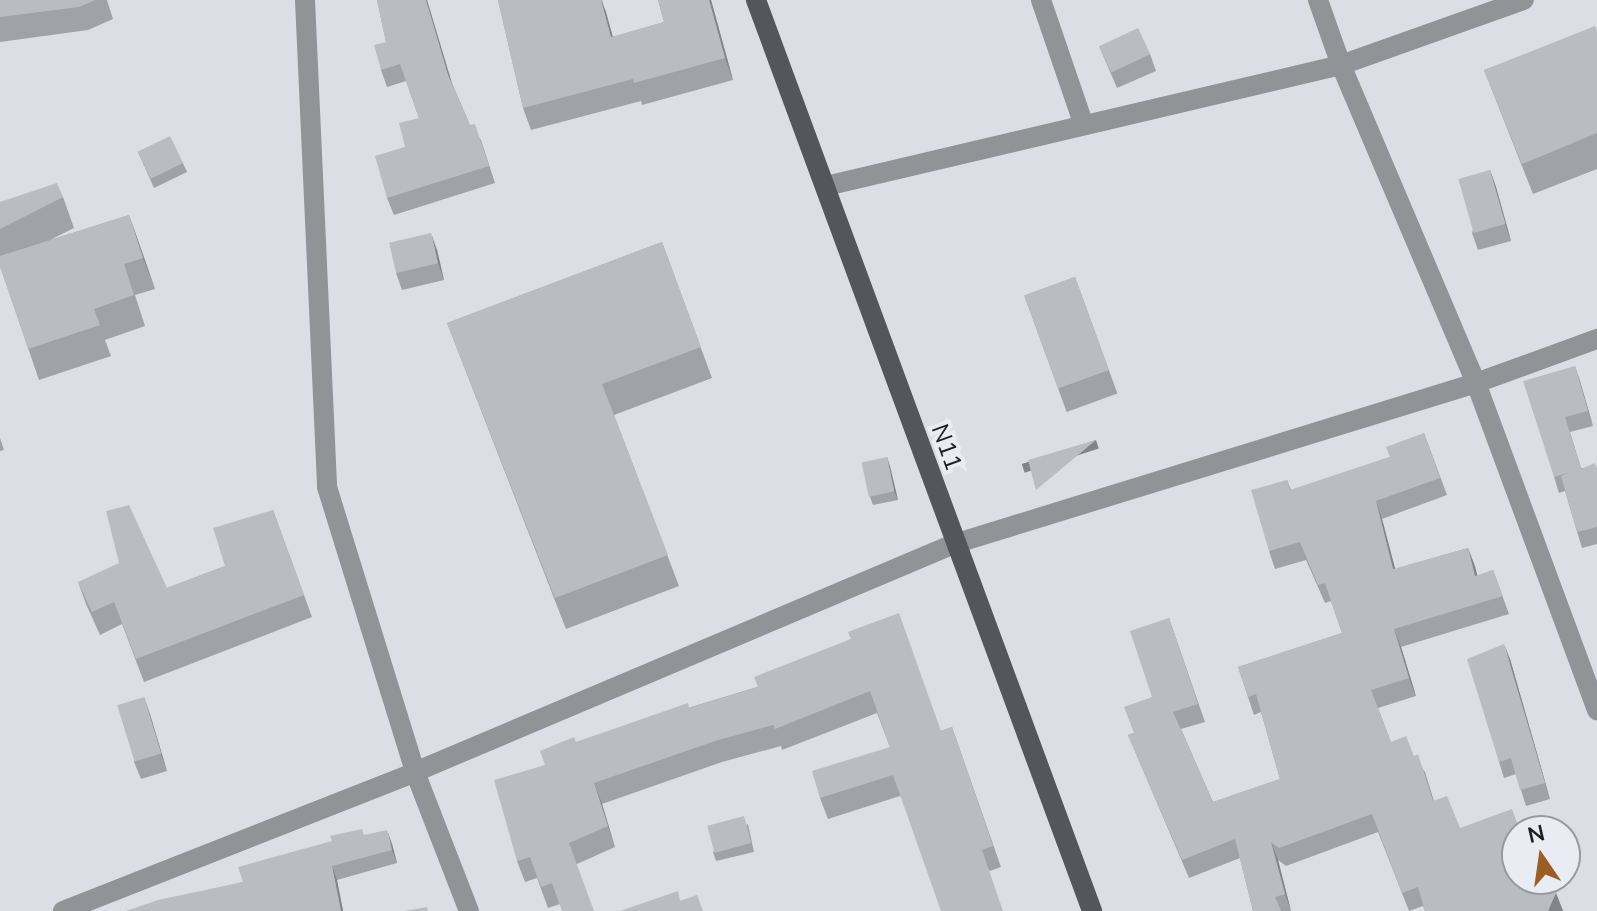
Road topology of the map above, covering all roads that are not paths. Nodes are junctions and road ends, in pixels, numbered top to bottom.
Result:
1 (305, 0) edge
2 (756, 0) edge
3 (1041, 0) edge
4 (1318, 0) edge
5 (1524, 0) edge
6 (1341, 65) junction
7 (1083, 123) junction
8 (826, 186) junction
9 (1597, 339) edge
10 (1476, 383) junction
11 (954, 544) junction
12 (1597, 710) edge
13 (415, 772) junction
14 (63, 911) edge
15 (469, 911) edge
16 (1092, 911) edge

1 - 13 street
2 - 8 main road, N11
3 - 7 street
4 - 6 street
5 - 6 street
6 - 7 street
6 - 10 street
7 - 8 street
8 - 11 main road, N11
9 - 10 street
10 - 11 street
10 - 12 street
11 - 13 street
11 - 16 main road, N11
13 - 14 street
13 - 15 street

